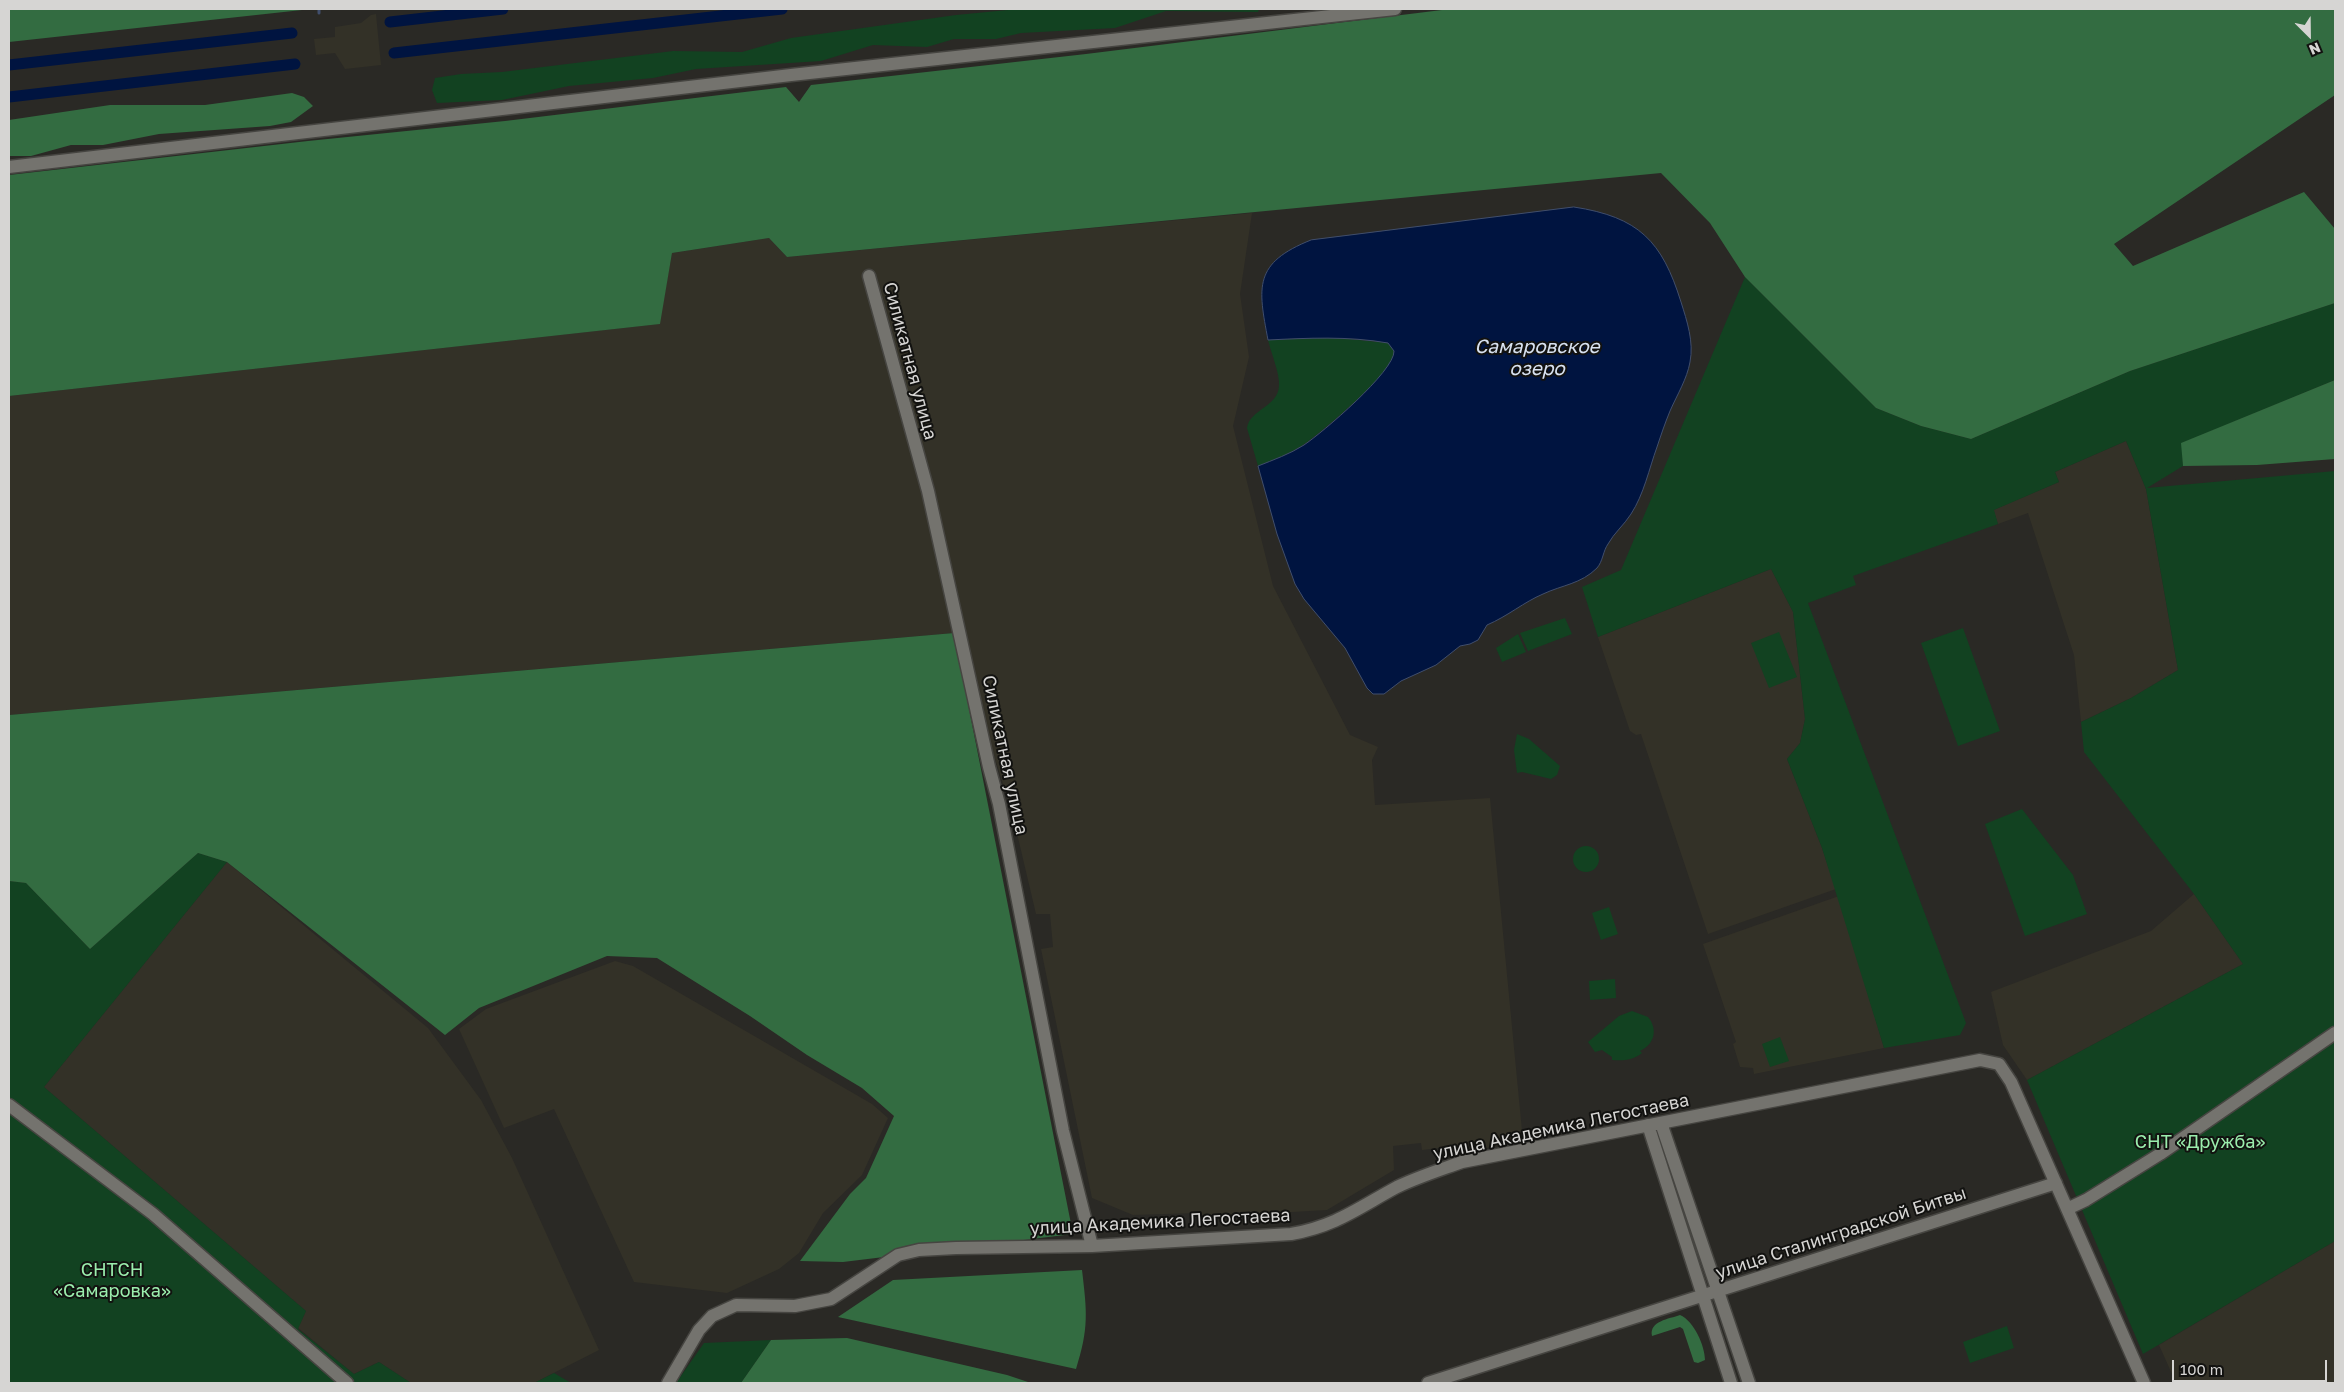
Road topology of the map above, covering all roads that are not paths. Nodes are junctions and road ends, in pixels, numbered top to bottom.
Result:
1 (1395, 9) edge
2 (9, 167) edge
3 (869, 276) dead end
4 (2335, 1033) edge
5 (9, 1105) edge
6 (1662, 1122) junction
7 (1648, 1125) junction
8 (2056, 1183) junction
9 (2067, 1209) junction
10 (1092, 1246) junction
11 (1719, 1290) junction
12 (1702, 1295) junction
13 (348, 1383) edge
14 (668, 1383) edge
15 (1428, 1383) edge
16 (1731, 1383) edge
17 (1749, 1383) edge
18 (2144, 1383) edge

1 - 2 street
3 - 10 street, Силикатная улица
4 - 9 street
5 - 13 street
6 - 7 street, улица Академика Легостаева
6 - 8 street, улица Академика Легостаева
6 - 11 street
7 - 10 street, улица Академика Легостаева
7 - 12 street
8 - 9 street
8 - 11 street, улица Сталинградской Битвы
9 - 18 street
10 - 14 street, улица Академика Легостаева
11 - 12 street, улица Сталинградской Битвы
11 - 17 street
12 - 15 street, улица Сталинградской Битвы
12 - 16 street

